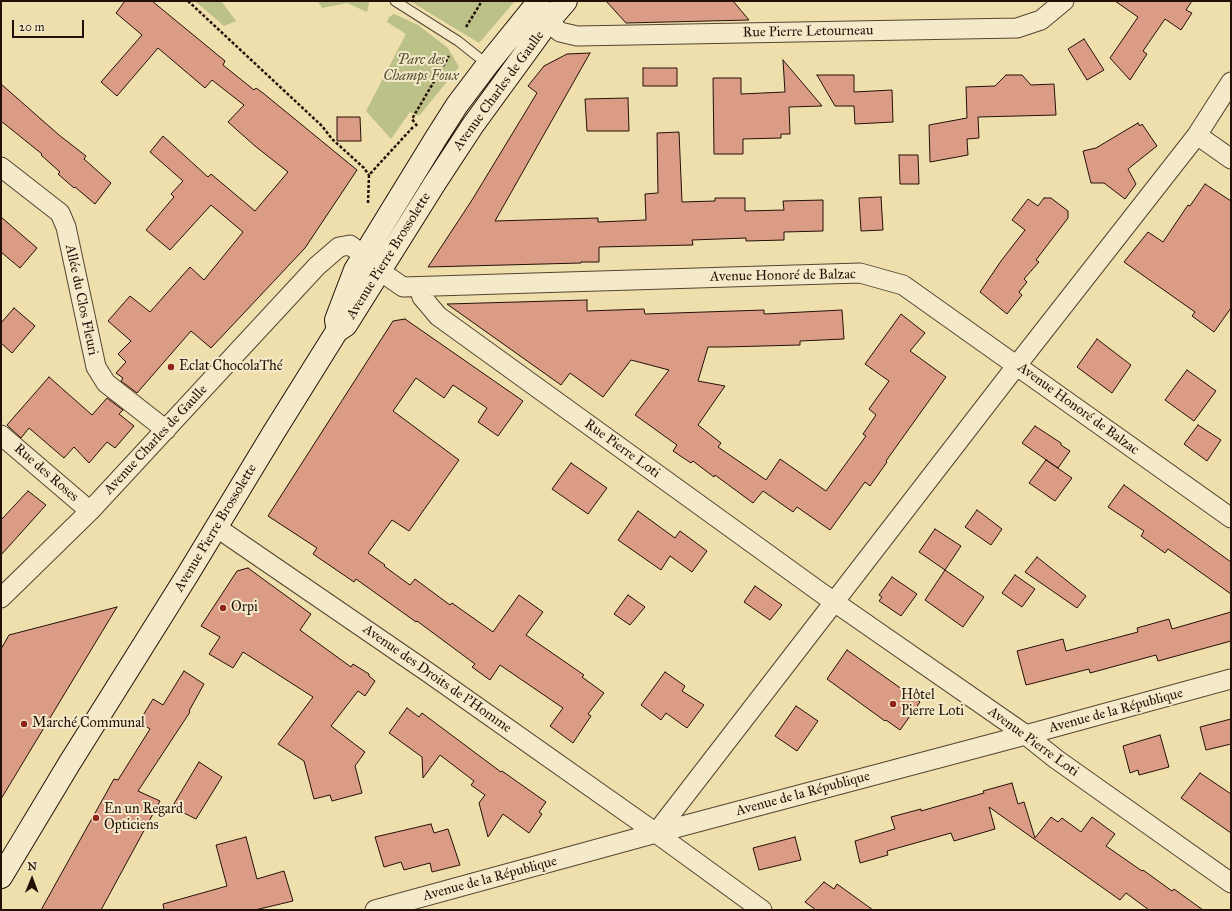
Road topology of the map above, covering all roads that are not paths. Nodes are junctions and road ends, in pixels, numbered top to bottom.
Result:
1 (394, 1) edge
2 (538, 1) edge
3 (554, 1) edge
4 (566, 1) edge
5 (1064, 1) edge
6 (548, 22) junction
7 (488, 64) junction
8 (1231, 82) edge
9 (473, 125) junction
10 (1197, 135) junction
11 (1231, 159) edge
12 (1, 167) edge
13 (435, 183) joint
14 (364, 255) junction
15 (380, 271) junction
16 (411, 287) junction
17 (337, 331) junction
18 (1017, 365) junction
19 (166, 430) junction
20 (1, 434) edge
21 (90, 512) junction
22 (1231, 518) edge
23 (216, 527) junction
24 (1, 598) edge
25 (834, 602) junction
26 (1231, 679) edge
27 (1026, 735) junction
28 (656, 833) junction
29 (1, 877) edge
30 (1231, 883) edge
31 (375, 910) edge
32 (762, 910) edge

1 - 7 lane
2 - 7 main road
3 - 6 main road
4 - 6 main road, Avenue Charles de Gaulle
5 - 6 street, Rue Pierre Letourneau
6 - 9 main road, Avenue Charles de Gaulle
7 - 9 main road
7 - 14 main road
8 - 10 street
9 - 13 main road, Avenue Charles de Gaulle
10 - 11 street
10 - 18 street
12 - 19 street, Allée du Clos Fleuri
13 - 15 main road, Avenue Pierre Brossolette
14 - 15 main road
14 - 17 main road
14 - 19 street, Avenue Charles de Gaulle
15 - 16 street, Rue Pierre Loti
15 - 17 main road, Avenue Pierre Brossolette
16 - 18 street, Avenue Honoré de Balzac
16 - 25 street, Rue Pierre Loti
17 - 23 main road, Avenue Pierre Brossolette
18 - 22 street, Avenue Honoré de Balzac
18 - 25 street
19 - 21 street, Avenue Charles de Gaulle
20 - 21 street, Rue des Roses
21 - 24 street, Avenue Charles de Gaulle
23 - 28 street, Avenue des Droits de l'Homme
23 - 29 main road, Avenue Pierre Brossolette
25 - 27 street, Avenue Pierre Loti
25 - 28 street
26 - 27 street, Avenue de la République
27 - 28 street, Avenue de la République
27 - 30 street, Avenue Pierre Loti
28 - 31 street, Avenue de la République
28 - 32 street, Avenue des Droits de l'Homme

